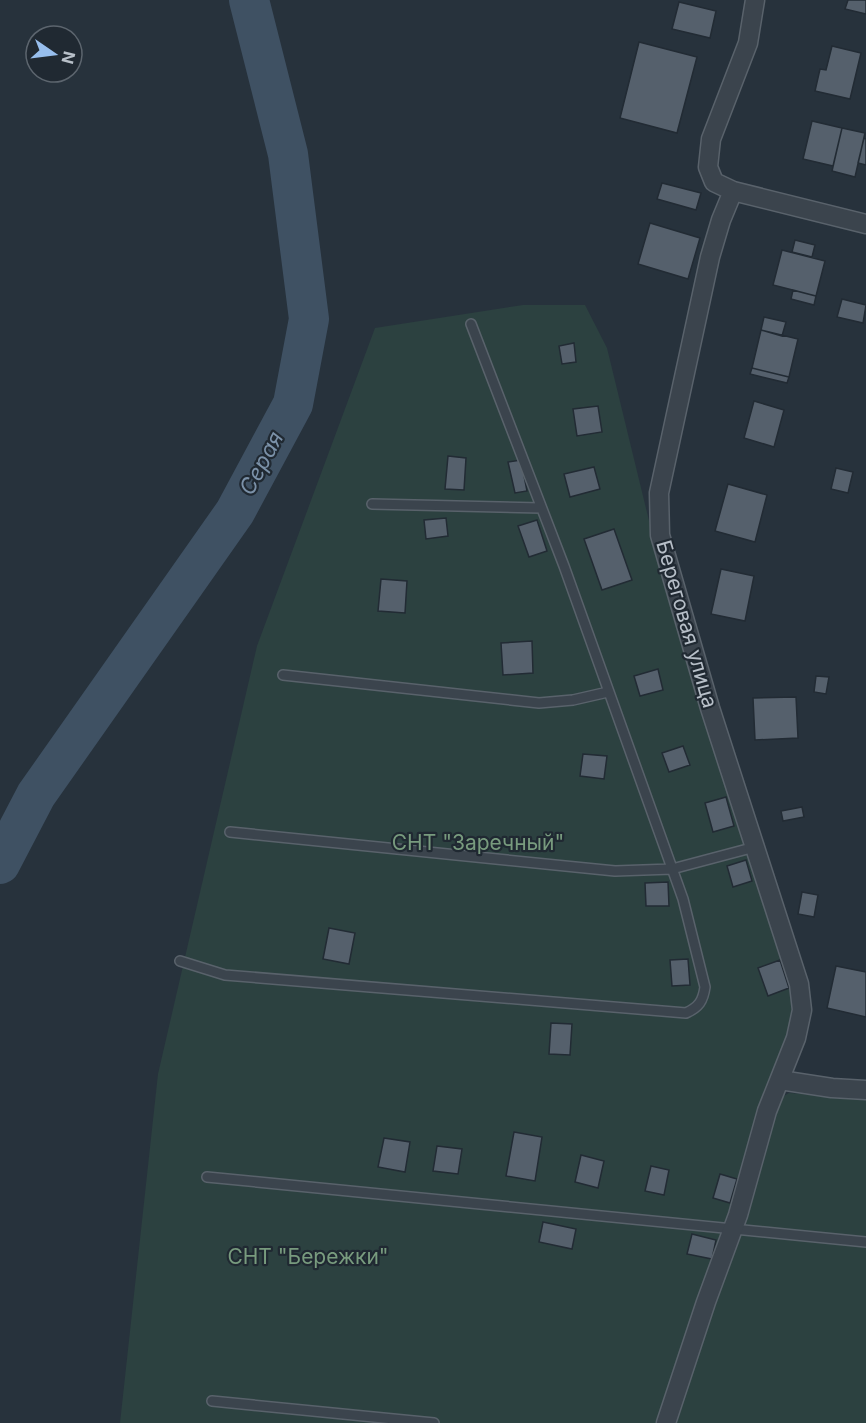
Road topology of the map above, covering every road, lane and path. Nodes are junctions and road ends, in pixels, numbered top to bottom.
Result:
1 (754, 0) edge
2 (733, 191) junction
3 (866, 224) edge
4 (471, 324) dead end
5 (372, 504) dead end
6 (541, 508) junction
7 (283, 675) dead end
8 (608, 692) junction
9 (230, 832) dead end
10 (755, 848) junction
11 (672, 870) junction
12 (180, 961) dead end
13 (780, 1080) junction
14 (866, 1090) edge
15 (207, 1177) dead end
16 (733, 1229) junction
17 (866, 1242) edge
18 (212, 1401) dead end
19 (434, 1423) edge
20 (666, 1423) edge

1 - 2 street
2 - 3 street
2 - 10 street, Береговая улица
4 - 6 lane
5 - 6 lane
6 - 8 lane
7 - 8 lane
8 - 11 lane
9 - 11 lane
10 - 11 lane
10 - 13 street, Береговая улица
11 - 12 lane
13 - 14 street
13 - 16 street, Береговая улица
15 - 16 lane
16 - 17 lane
16 - 20 street, Береговая улица
18 - 19 lane

